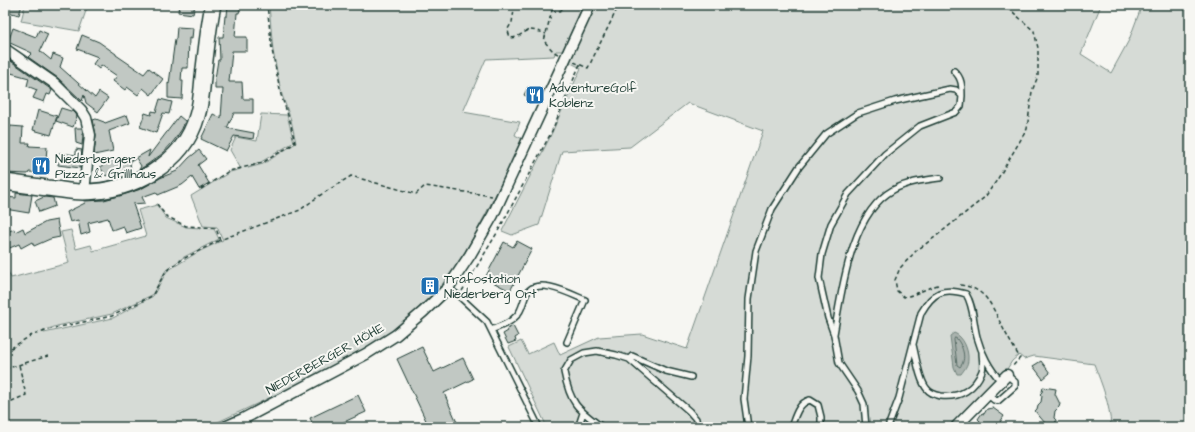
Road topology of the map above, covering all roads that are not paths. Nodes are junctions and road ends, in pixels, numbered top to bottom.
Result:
1 (213, 5) edge
2 (590, 5) edge
3 (5, 49) edge
4 (954, 71) dead end
5 (962, 96) junction
6 (940, 178) dead end
7 (5, 182) edge
8 (84, 192) junction
9 (448, 288) junction
10 (491, 330) junction
11 (834, 335) junction
12 (567, 342) dead end
13 (913, 343) junction
14 (982, 349) junction
15 (629, 359) junction
16 (691, 376) dead end
17 (1004, 378) junction
18 (987, 394) junction
19 (583, 413) junction
20 (245, 423) edge
21 (225, 427) edge
22 (539, 427) edge
23 (581, 427) edge
24 (602, 427) edge
25 (697, 427) edge
26 (748, 427) edge
27 (792, 427) edge
28 (821, 427) edge
29 (866, 427) edge
30 (888, 427) edge
31 (956, 427) edge

1 - 8 main road
2 - 9 street, NIEDERBERGER HÖHE
3 - 8 street
4 - 5 lane
5 - 11 lane
5 - 26 lane
6 - 11 lane
7 - 8 main road
9 - 10 lane
9 - 20 street, NIEDERBERGER HÖHE
10 - 12 lane
10 - 22 lane
11 - 29 lane
13 - 14 lane
13 - 14 lane
13 - 30 lane
14 - 17 lane
15 - 16 lane
15 - 19 lane
15 - 25 lane
17 - 18 street
17 - 18 lane
18 - 31 street
19 - 23 lane
19 - 24 lane
20 - 21 street, NIEDERBERGER HÖHE
27 - 28 lane

